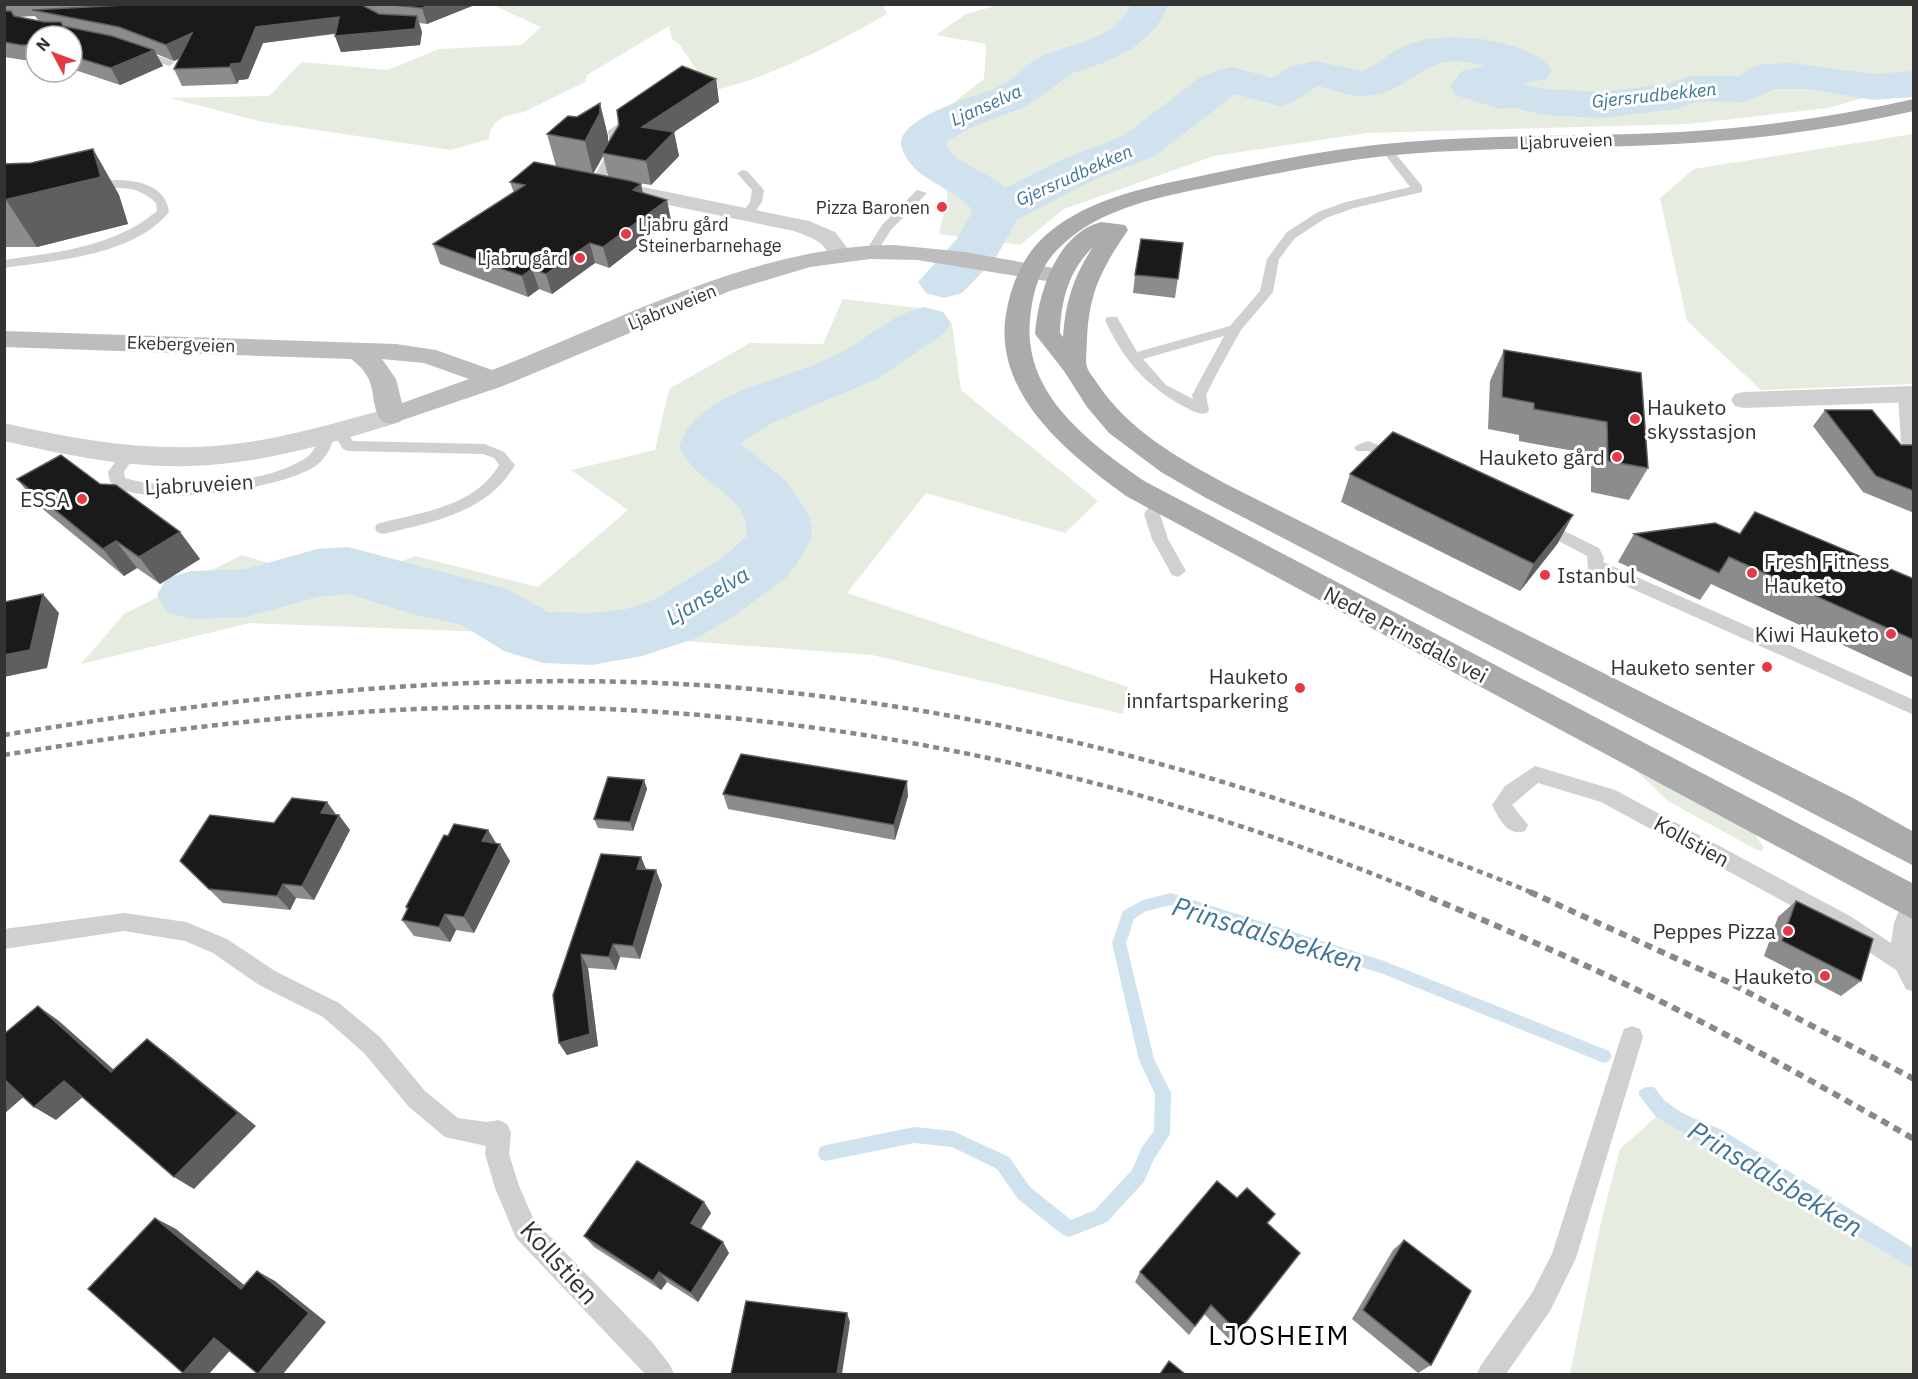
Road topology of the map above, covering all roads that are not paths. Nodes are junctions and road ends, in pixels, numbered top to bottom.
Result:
1 (123, 47) edge
2 (169, 63) edge
3 (1914, 105) edge
4 (645, 108) edge
5 (1387, 150) junction
6 (743, 173) dead end
7 (574, 179) edge
8 (1218, 179) junction
9 (597, 183) junction
10 (80, 188) edge
11 (921, 193) dead end
12 (748, 213) junction
13 (1130, 215) junction
14 (871, 252) junction
15 (840, 255) junction
16 (4, 264) edge
17 (1029, 271) junction
18 (1059, 276) junction
19 (1112, 320) dead end
20 (1234, 329) junction
21 (4, 339) edge
22 (357, 352) junction
23 (1133, 357) junction
24 (1074, 367) junction
25 (494, 380) junction
26 (1909, 394) edge
27 (1743, 400) dead end
28 (391, 416) junction
29 (4, 432) edge
30 (333, 432) junction
31 (1362, 448) dead end
32 (1914, 452) edge
33 (1419, 466) edge
34 (1160, 502) junction
35 (1520, 515) edge
36 (383, 528) dead end
37 (1178, 571) dead end
38 (1914, 708) edge
39 (1518, 825) dead end
40 (1914, 850) edge
41 (1913, 902) edge
42 (4, 939) edge
43 (1903, 963) junction
44 (1914, 982) edge
45 (1632, 1037) dead end
46 (661, 1374) edge
47 (1490, 1374) edge

1 - 2 lane
3 - 5 main road, Ljabruveien
4 - 9 lane
5 - 8 main road, Ljabruveien
5 - 20 lane
6 - 12 lane
7 - 9 street
8 - 13 main road, Ljabruveien
8 - 17 main road, Ljabruveien
9 - 12 street
10 - 16 lane
11 - 14 lane
12 - 15 street
13 - 18 main road, Ljabruveien
13 - 24 main road, Ljabruveien
14 - 15 main road, Ljabruveien
14 - 17 main road, Ljabruveien
15 - 25 main road, Ljabruveien
17 - 18 main road, Ljabruveien
17 - 34 main road, Nedre Prinsdals vei
18 - 24 main road, Nedre Prinsdals vei
19 - 23 lane
20 - 23 lane
20 - 23 lane
21 - 22 main road, Ekebergveien
22 - 25 main road, Ekebergveien
22 - 28 main road
24 - 40 main road, Nedre Prinsdals vei
25 - 28 main road, Ljabruveien
26 - 27 street
26 - 32 lane
28 - 30 street, Ljabruveien
29 - 30 street, Ljabruveien
30 - 36 lane
31 - 33 lane
34 - 37 lane
34 - 41 main road, Nedre Prinsdals vei
35 - 38 lane
39 - 43 lane, Kollstien
41 - 43 lane
42 - 46 lane, Kollstien
43 - 44 lane
45 - 47 lane

